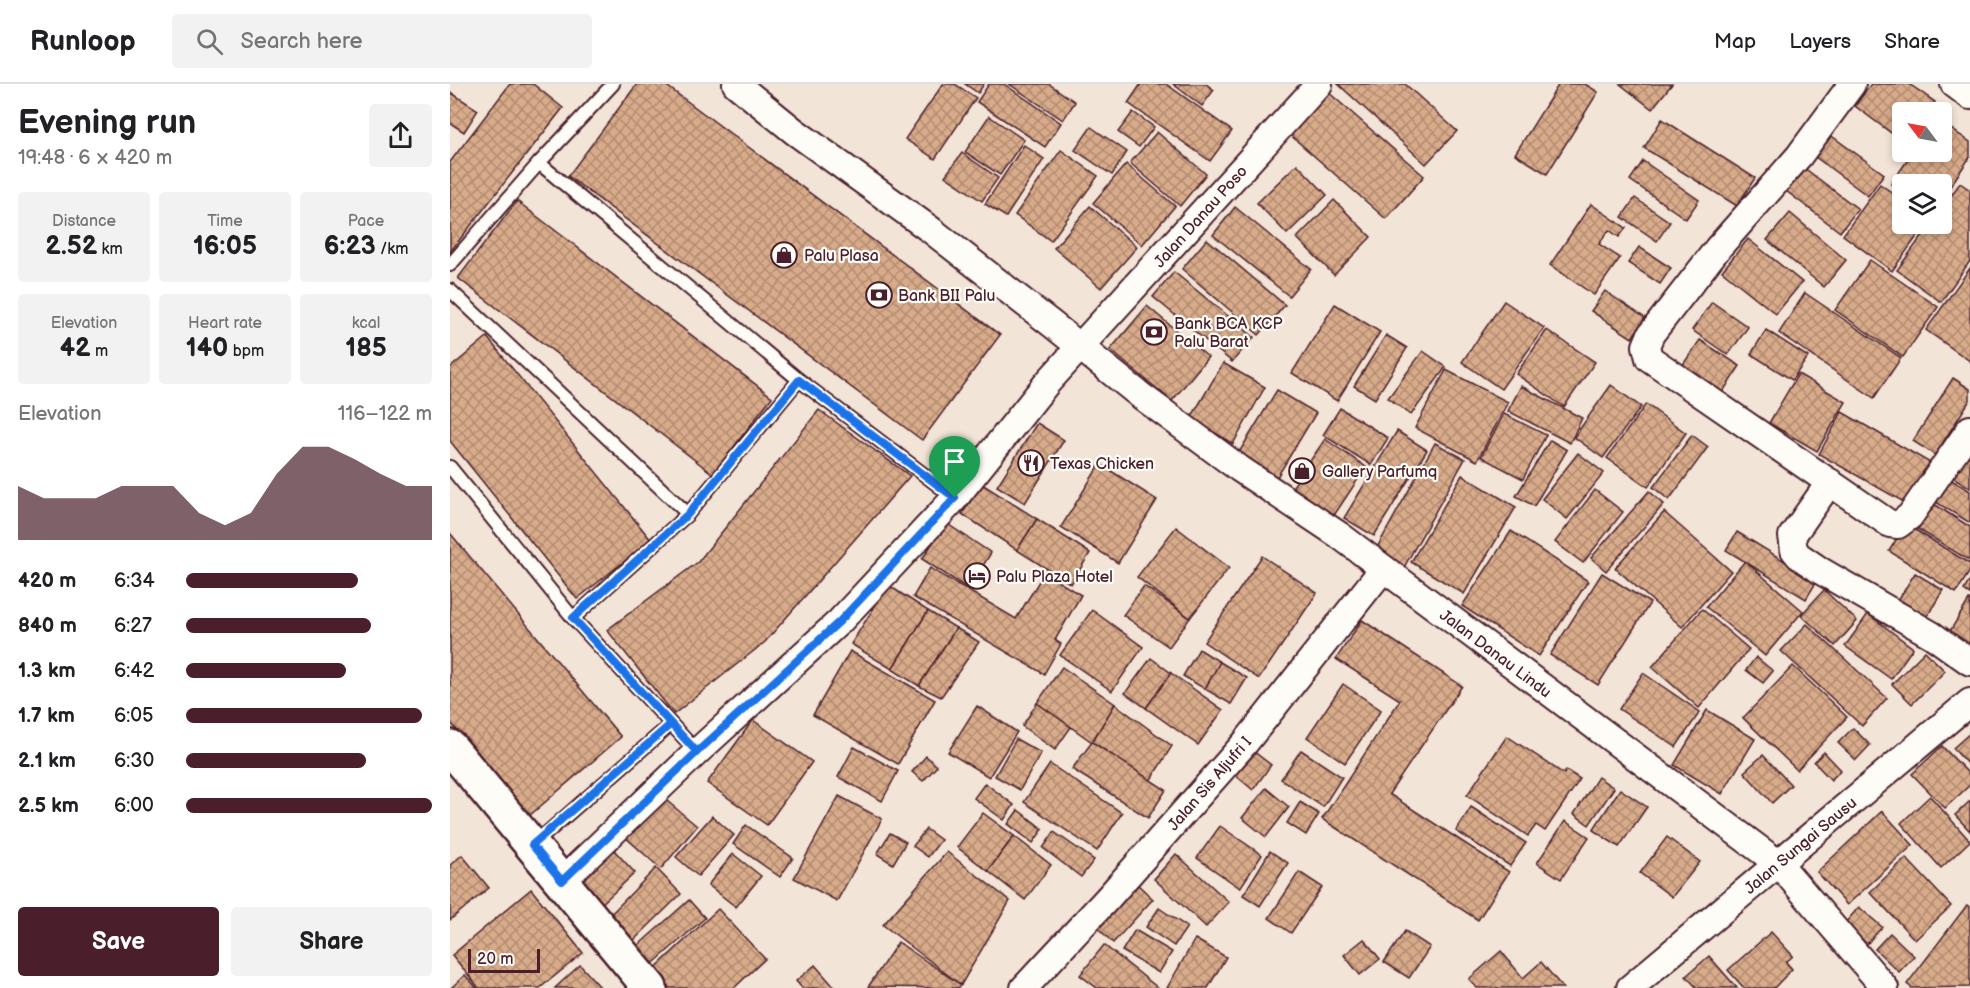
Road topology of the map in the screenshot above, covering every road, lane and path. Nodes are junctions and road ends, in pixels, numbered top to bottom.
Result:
1 (613, 84) edge
2 (736, 84) edge
3 (1319, 84) edge
4 (1852, 84) edge
5 (1954, 84) edge
6 (1970, 96) edge
7 (539, 163) junction
8 (450, 265) edge
9 (450, 290) edge
10 (1080, 347) junction
11 (799, 380) junction
12 (1970, 429) edge
13 (450, 468) edge
14 (1830, 482) junction
15 (955, 498) junction
16 (688, 514) junction
17 (1383, 569) junction
18 (573, 618) junction
19 (1970, 662) edge
20 (1970, 702) edge
21 (671, 724) junction
22 (450, 747) edge
23 (697, 752) junction
24 (532, 845) junction
25 (1779, 864) junction
26 (562, 881) junction
27 (650, 988) edge
28 (1024, 988) edge
29 (1630, 988) edge
30 (1885, 988) edge

1 - 7 lane
2 - 10 street, Jalan Danau Lindu
3 - 10 street, Jalan Danau Poso
4 - 14 street
5 - 6 street
7 - 8 lane
7 - 11 lane
9 - 16 lane
10 - 15 street, Jalan Danau Poso
10 - 17 street, Jalan Danau Lindu
11 - 15 lane
11 - 16 lane
12 - 14 street
13 - 18 lane
14 - 19 street
15 - 23 street, Jalan Danau Poso
16 - 18 lane
17 - 25 street, Jalan Danau Lindu
17 - 28 street, Jalan Sis Aljufri I
18 - 21 lane
20 - 25 street, Jalan Sungai Sausu
21 - 23 lane
21 - 24 lane
22 - 24 main road
23 - 26 street, Jalan Danau Poso
24 - 26 main road
25 - 29 street, Jalan Sungai Sausu
25 - 30 street, Jalan Danau Lindu
26 - 27 main road

